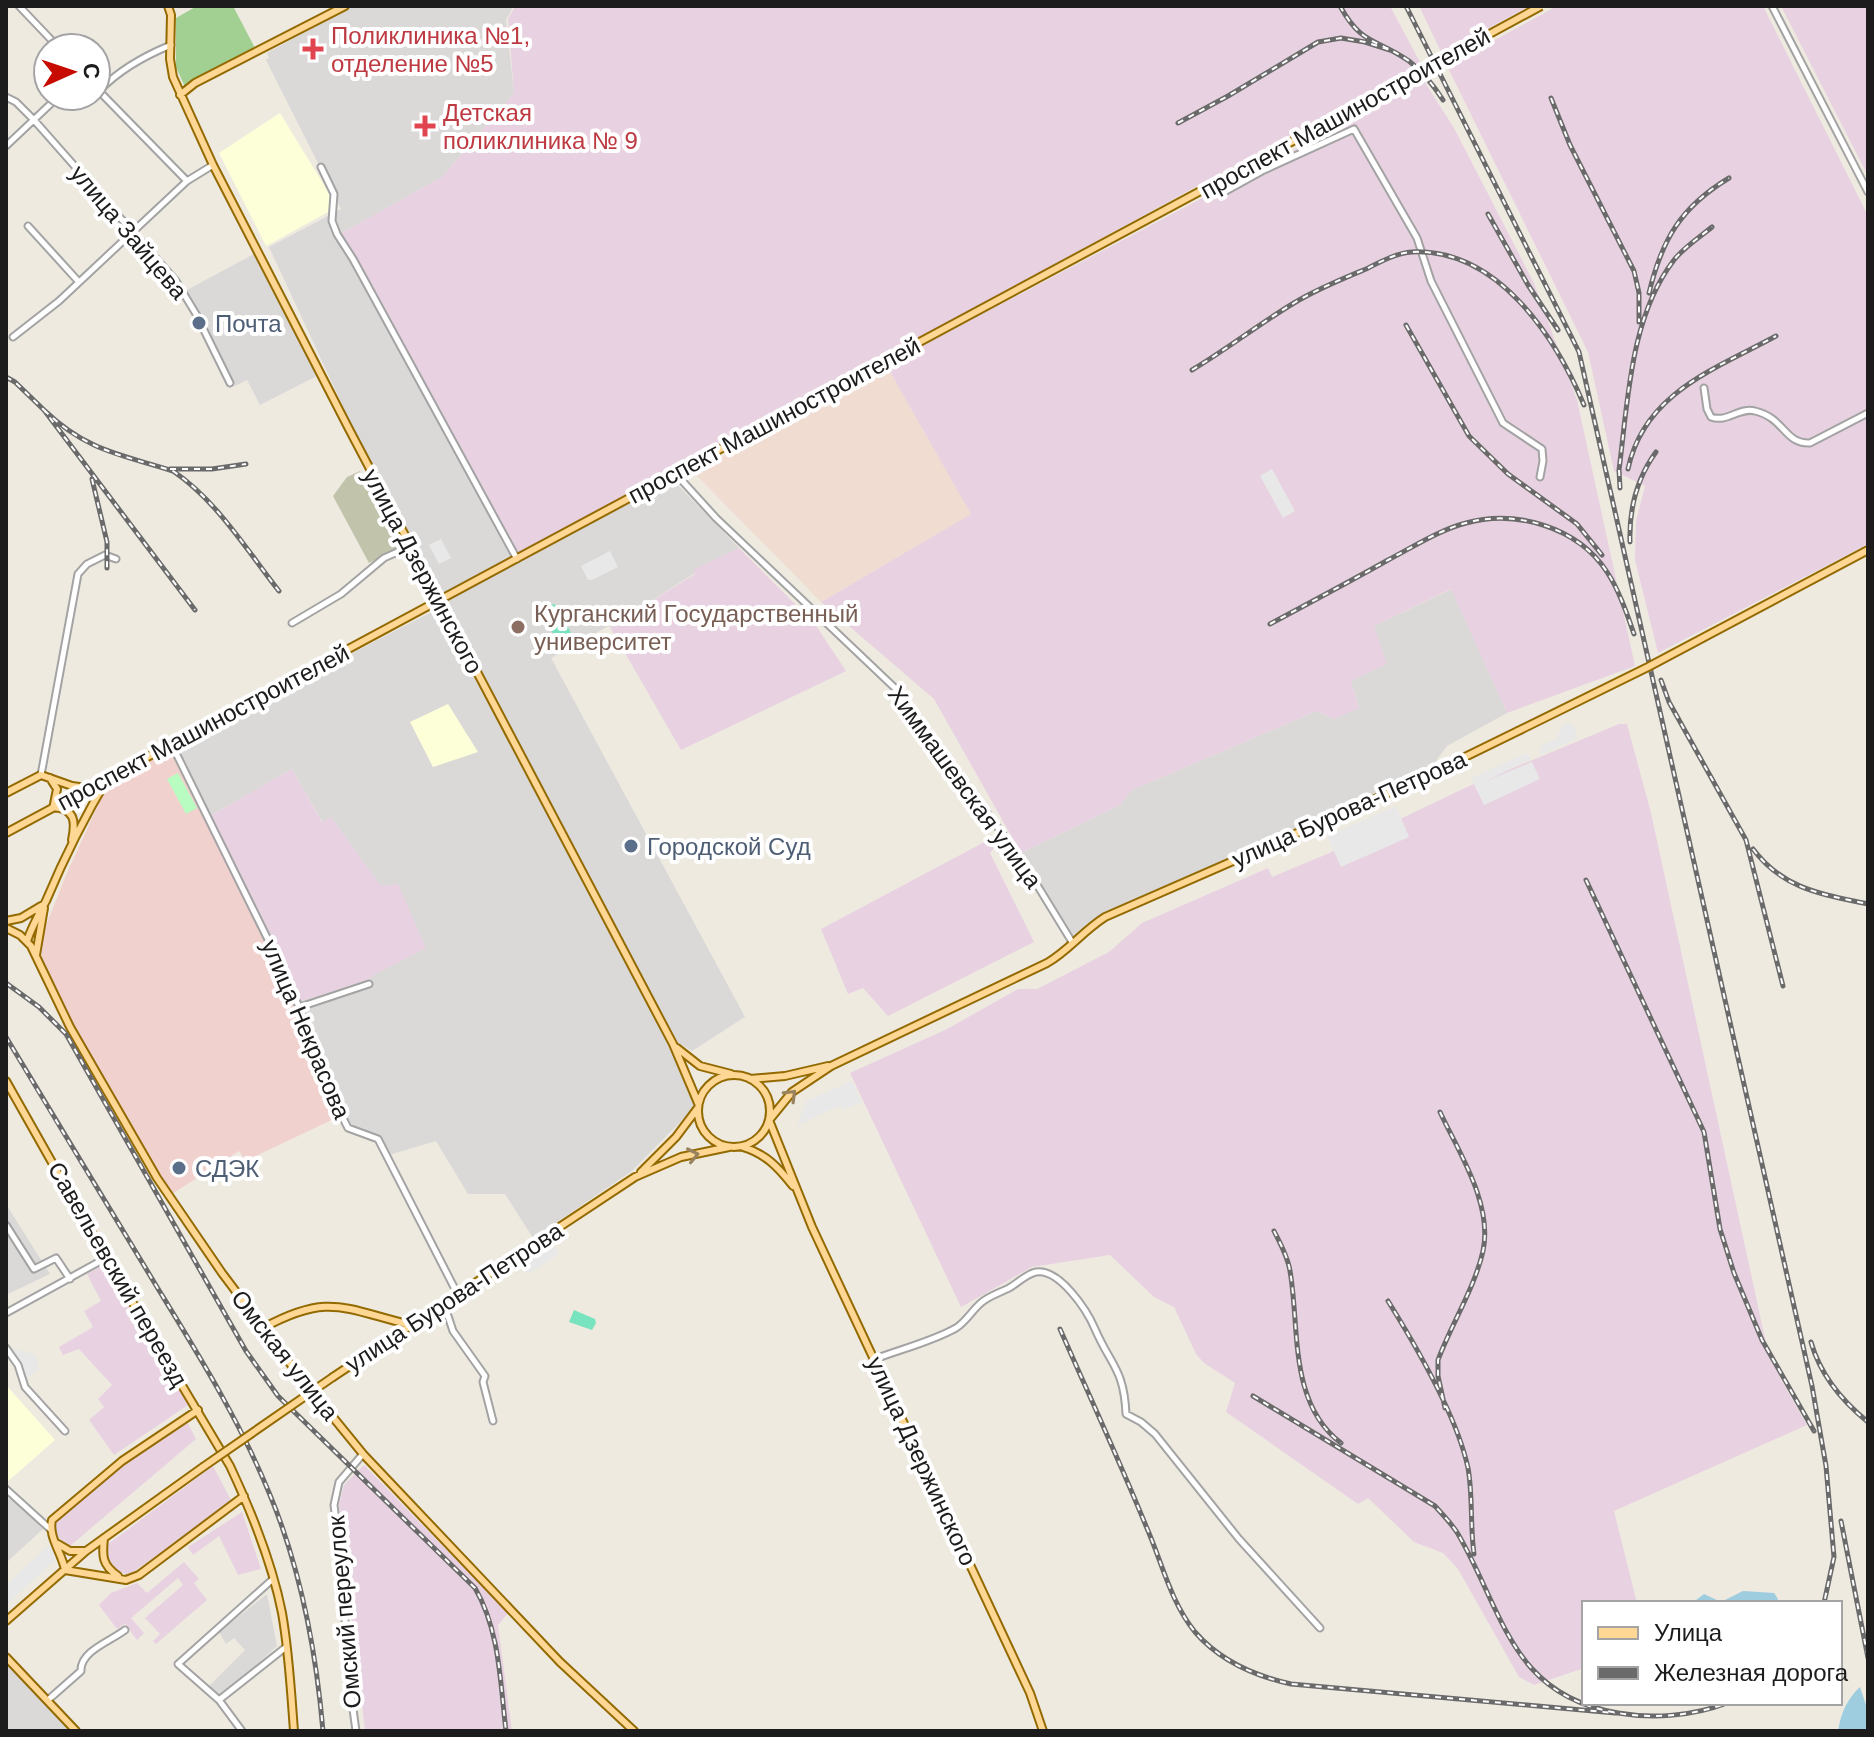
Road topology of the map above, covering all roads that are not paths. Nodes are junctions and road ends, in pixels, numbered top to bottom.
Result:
1 (19, 6) edge
2 (168, 6) edge
3 (345, 6) edge
4 (1541, 6) edge
5 (1772, 6) edge
6 (44, 32) edge
7 (171, 45) junction
8 (112, 78) edge
9 (180, 95) junction
10 (6, 97) edge
11 (112, 105) edge
12 (42, 112) edge
13 (34, 120) junction
14 (6, 146) edge
15 (213, 165) junction
16 (321, 167) dead end
17 (187, 181) junction
18 (1202, 191) junction
19 (1868, 192) edge
20 (28, 226) dead end
21 (132, 234) junction
22 (78, 281) junction
23 (13, 337) dead end
24 (230, 383) dead end
25 (1704, 388) dead end
26 (1868, 413) edge
27 (676, 474) junction
28 (1540, 477) dead end
29 (411, 546) junction
30 (1868, 550) edge
31 (116, 559) dead end
32 (517, 559) junction
33 (440, 602) junction
34 (292, 623) dead end
35 (171, 743) junction
36 (41, 775) junction
37 (109, 776) junction
38 (50, 778) junction
39 (87, 788) junction
40 (6, 793) edge
41 (53, 807) junction
42 (6, 833) edge
43 (71, 845) junction
44 (44, 904) junction
45 (6, 921) edge
46 (6, 928) edge
47 (27, 941) junction
48 (1072, 942) junction
49 (36, 955) junction
50 (369, 984) dead end
51 (300, 1007) junction
52 (673, 1044) junction
53 (831, 1066) junction
54 (738, 1075) junction
55 (750, 1079) junction
56 (6, 1081) edge
57 (697, 1106) junction
58 (769, 1119) junction
59 (729, 1147) junction
60 (742, 1147) junction
61 (635, 1177) junction
62 (797, 1192) junction
63 (6, 1225) edge
64 (106, 1258) junction
65 (70, 1279) junction
66 (458, 1295) junction
67 (444, 1304) junction
68 (6, 1313) edge
69 (387, 1319) junction
70 (411, 1325) junction
71 (263, 1328) junction
72 (396, 1336) junction
73 (6, 1348) edge
74 (875, 1359) junction
75 (198, 1410) junction
76 (493, 1421) dead end
77 (65, 1431) dead end
78 (363, 1454) junction
79 (6, 1489) edge
80 (244, 1496) junction
81 (50, 1529) junction
82 (104, 1537) junction
83 (58, 1544) junction
84 (86, 1551) junction
85 (65, 1570) junction
86 (121, 1579) junction
87 (273, 1579) junction
88 (6, 1621) edge
89 (1320, 1628) dead end
90 (125, 1630) dead end
91 (286, 1647) junction
92 (6, 1657) edge
93 (48, 1700) junction
94 (219, 1700) junction
95 (76, 1731) edge
96 (242, 1731) edge
97 (294, 1731) edge
98 (356, 1731) edge
99 (634, 1731) edge
100 (1043, 1731) edge

1 - 6 street
2 - 7 main road, улица Дзержинского
3 - 9 main road
4 - 18 main road, проспект Машиностроителей, bridge
5 - 19 street
7 - 8 street
7 - 9 main road, улица Дзержинского
9 - 15 main road, улица Дзержинского
10 - 13 street, улица Зайцева
11 - 17 street
12 - 13 street
13 - 14 street
13 - 21 street, улица Зайцева
15 - 17 street
15 - 29 main road, улица Дзержинского
16 - 32 street
17 - 21 street
18 - 27 main road, проспект Машиностроителей
18 - 28 street
20 - 22 street
21 - 22 street
21 - 24 street, улица Зайцева
22 - 23 street
25 - 26 street
27 - 32 main road, проспект Машиностроителей
27 - 48 street, Химмашевская улица
29 - 33 main road, улица Дзержинского
29 - 34 street
30 - 48 main road, улица Бурова-Петрова, bridge
31 - 36 street
32 - 33 main road, проспект Машиностроителей
33 - 35 main road, проспект Машиностроителей
33 - 52 main road, улица Дзержинского
35 - 37 main road, проспект Машиностроителей
35 - 51 street, улица Некрасова
36 - 38 main road
36 - 40 main road
37 - 39 main road, проспект Машиностроителей
37 - 43 main road
38 - 39 main road
38 - 41 main road
39 - 41 main road, проспект Машиностроителей
41 - 42 main road, проспект Машиностроителей
41 - 43 main road
43 - 44 main road
44 - 45 main road
44 - 47 main road
44 - 49 main road
46 - 47 main road, Омская улица
47 - 49 main road, Омская улица
48 - 53 main road, улица Бурова-Петрова
49 - 71 main road, Омская улица
50 - 51 street
51 - 66 street, улица Некрасова
52 - 54 main road, улица Дзержинского
52 - 57 main road, улица Дзержинского
53 - 55 main road, улица Бурова-Петрова
58 -> 53 main road, улица Бурова-Петрова
54 - 55 main road
54 - 57 main road
55 - 58 main road
56 - 64 main road, Савельевский переезд
57 - 59 main road
57 - 61 main road, улица Бурова-Петрова
58 - 60 main road
58 - 62 main road, улица Дзержинского
59 - 60 main road
61 -> 59 main road, улица Бурова-Петрова
60 - 62 main road, улица Дзержинского
61 - 66 main road, улица Бурова-Петрова
62 - 74 main road, улица Дзержинского
63 - 65 street
64 - 65 street
64 - 75 main road, Савельевский переезд
65 - 68 street
66 - 67 main road, улица Бурова-Петрова
67 - 70 main road, улица Бурова-Петрова
67 - 76 street
69 - 70 main road
69 - 71 main road
69 - 72 main road
70 - 72 main road, улица Бурова-Петрова
71 - 78 main road, Омская улица
72 - 82 main road, улица Бурова-Петрова, bridge
73 - 77 street
74 - 89 street
74 - 100 main road, улица Дзержинского
75 - 80 main road, Савельевский переезд
75 - 81 main road
78 - 98 street, Омский переулок
78 - 99 main road, Омская улица
79 - 81 street
80 - 86 main road
80 - 87 main road, Савельевский переезд
81 - 83 main road
82 - 84 main road, улица Бурова-Петрова
82 - 86 main road
83 - 84 main road
83 - 85 main road
84 - 85 main road, улица Бурова-Петрова
85 - 86 main road
85 - 88 main road, улица Бурова-Петрова
87 - 91 main road, Савельевский переезд
87 - 94 street
90 - 93 street
91 - 94 street
91 - 97 main road, Савельевский переезд
92 - 93 main road
93 - 95 main road
94 - 96 street

